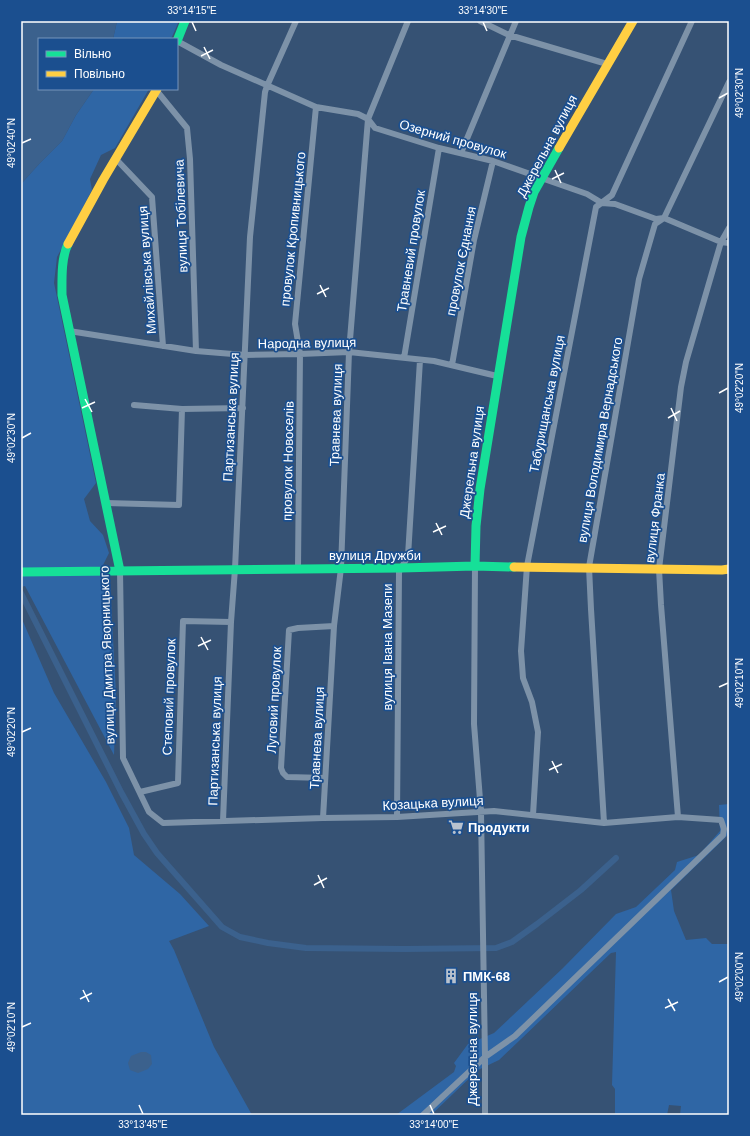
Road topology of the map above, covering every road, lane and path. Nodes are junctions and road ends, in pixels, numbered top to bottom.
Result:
1 (185, 21) edge
2 (296, 21) edge
3 (408, 21) edge
4 (480, 21) edge
5 (516, 21) edge
6 (633, 21) edge
7 (692, 21) edge
8 (510, 36) junction
9 (178, 38) edge
10 (178, 42) edge
11 (607, 64) junction
12 (729, 82) edge
13 (267, 86) junction
14 (156, 90) edge
15 (316, 107) junction
16 (368, 120) junction
17 (439, 148) junction
18 (461, 153) junction
19 (115, 158) junction
20 (493, 161) junction
21 (542, 178) junction
22 (602, 203) junction
23 (664, 218) junction
24 (729, 228) edge
25 (722, 242) junction
26 (729, 242) edge
27 (69, 331) junction
28 (164, 346) junction
29 (196, 351) junction
30 (349, 352) junction
31 (300, 354) junction
32 (245, 355) junction
33 (404, 358) junction
34 (420, 360) junction
35 (452, 365) junction
36 (497, 376) junction
37 (134, 405) dead end
38 (242, 408) junction
39 (182, 409) junction
40 (106, 504) junction
41 (475, 566) junction
42 (527, 566) junction
43 (589, 567) junction
44 (298, 568) junction
45 (341, 568) junction
46 (401, 568) junction
47 (235, 569) junction
48 (659, 569) junction
49 (729, 569) edge
50 (120, 571) junction
51 (21, 572) edge
52 (231, 622) junction
53 (334, 626) junction
54 (325, 778) junction
55 (140, 792) junction
56 (149, 812) joint
57 (481, 812) junction
58 (533, 815) junction
59 (397, 817) junction
60 (678, 817) junction
61 (324, 818) junction
62 (223, 821) junction
63 (604, 823) junction
64 (485, 1057) junction
65 (423, 1115) edge
66 (485, 1115) edge

1 - 9 main road
2 - 13 street, Партизанська вулиця
3 - 16 street, Травнева вулиця
4 - 8 street
5 - 8 street
6 - 11 main road, Джерельна вулиця
7 - 22 street, Табурищанська вулиця
8 - 11 street
8 - 18 street
10 - 13 street, Озерний провулок
11 - 21 main road, Джерельна вулиця
12 - 23 street, вулиця Володимира Вернадського
13 - 15 street, Озерний провулок
13 - 32 street, Партизанська вулиця
14 - 19 main road, вулиця Дмитра Яворницького
14 - 29 street, вулиця Тобілевича
15 - 16 street, Озерний провулок
15 - 31 street, провулок Кропивницького
16 - 17 street, Озерний провулок
16 - 30 street, Травнева вулиця
17 - 18 street, Озерний провулок
17 - 33 street, Травневий провулок
18 - 20 street, Озерний провулок
19 - 27 main road, вулиця Дмитра Яворницького
19 - 28 street, Михайлівська вулиця
20 - 21 street, Озерний провулок
20 - 35 street, провулок Єднання
21 - 22 street, Озерний провулок
21 - 36 main road, Джерельна вулиця
22 - 23 street, Озерний провулок
22 - 42 street, Табурищанська вулиця
23 - 25 street, Озерний провулок
23 - 43 street, вулиця Володимира Вернадського
24 - 25 street, вулиця Франка
25 - 26 street, Озерний провулок
25 - 48 street, вулиця Франка
27 - 28 street, Народна вулиця
27 - 40 main road, вулиця Дмитра Яворницького
28 - 29 street, Народна вулиця
29 - 32 street, Народна вулиця
30 - 31 street, Народна вулиця
30 - 33 street, Народна вулиця
30 - 45 street, Травнева вулиця
31 - 32 street, Народна вулиця
31 - 44 street, провулок Новоселів
32 - 38 street, Партизанська вулиця
33 - 34 street, Народна вулиця
34 - 35 street, Народна вулиця
34 - 46 street, вулиця Івана Мазепи
35 - 36 street, Народна вулиця
36 - 41 main road, Джерельна вулиця
37 - 39 street
38 - 39 street
38 - 47 street, Партизанська вулиця
39 - 40 street
40 - 50 main road, вулиця Дмитра Яворницького
41 - 42 main road, вулиця Дружби
41 - 46 main road, вулиця Дружби
41 - 57 street, Джерельна вулиця
42 - 43 main road, вулиця Дружби
42 - 58 street, Табурищанська вулиця
43 - 48 main road, вулиця Дружби
43 - 63 street, вулиця Володимира Вернадського
44 - 45 main road, вулиця Дружби
44 - 47 main road, вулиця Дружби
45 - 46 main road, вулиця Дружби
45 - 53 street, Травнева вулиця
46 - 59 street, вулиця Івана Мазепи
47 - 50 main road, вулиця Дружби
47 - 52 street, Партизанська вулиця
48 - 49 main road, вулиця Дружби
48 - 60 street, вулиця Франка
50 - 51 main road, вулиця Дружби
50 - 55 street, вулиця Дмитра Яворницького
52 - 55 street, Степовий провулок
52 - 62 street, Партизанська вулиця
53 - 54 street, Травнева вулиця
53 - 54 street, Луговий провулок
54 - 61 street, Травнева вулиця
55 - 56 street, вулиця Дмитра Яворницького
56 - 62 street, Козацька вулиця
57 - 58 street, Козацька вулиця
57 - 59 street, Козацька вулиця
57 - 64 street, Джерельна вулиця
58 - 63 street, Козацька вулиця
59 - 61 street, Козацька вулиця
60 - 63 street, Козацька вулиця
60 - 64 street, Козацька вулиця
61 - 62 street, Козацька вулиця
64 - 65 street
64 - 66 street, Джерельна вулиця

